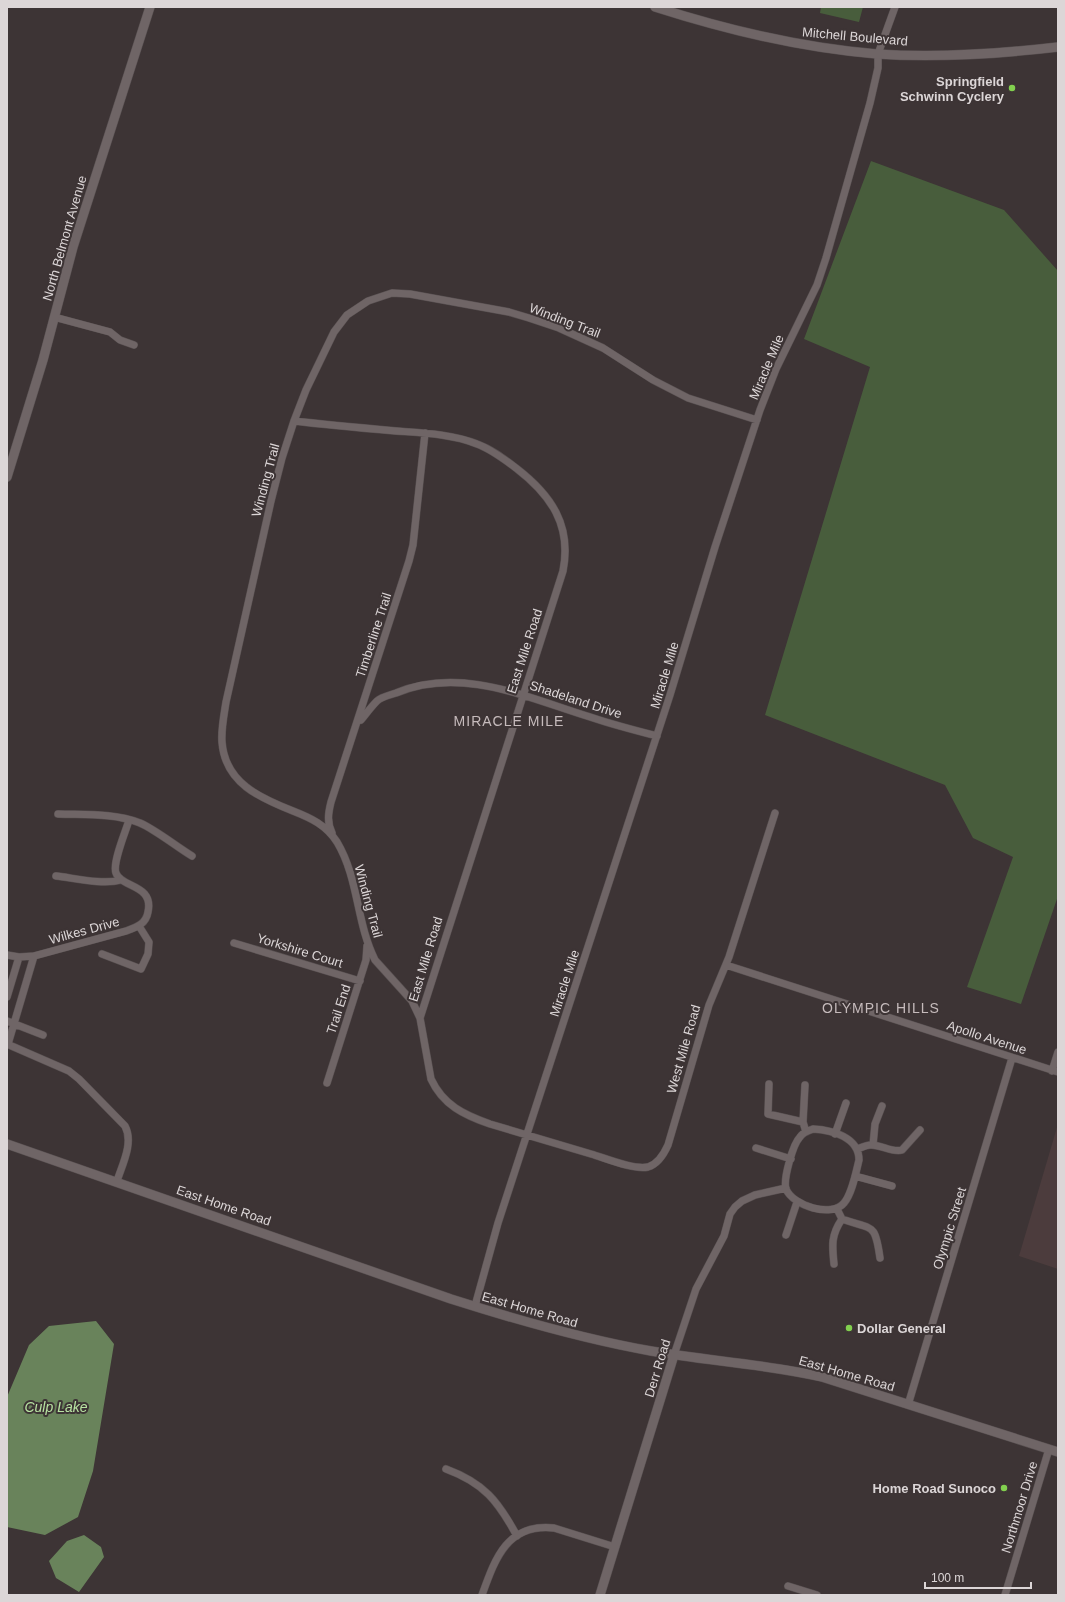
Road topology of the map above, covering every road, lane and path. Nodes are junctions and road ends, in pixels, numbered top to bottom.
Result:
1 (150, 7) edge
2 (655, 7) edge
3 (895, 7) edge
4 (1058, 47) edge
5 (878, 54) junction
6 (54, 317) junction
7 (134, 345) dead end
8 (757, 420) junction
9 (294, 422) junction
10 (425, 433) junction
11 (7, 477) edge
12 (523, 695) junction
13 (358, 724) junction
14 (657, 736) junction
15 (775, 813) dead end
16 (58, 814) dead end
17 (129, 820) junction
18 (334, 838) junction
19 (192, 856) dead end
20 (56, 876) dead end
21 (121, 880) junction
22 (139, 926) junction
23 (367, 941) junction
24 (234, 943) dead end
25 (102, 954) dead end
26 (7, 955) edge
27 (34, 956) junction
28 (19, 958) junction
29 (726, 965) junction
30 (360, 981) junction
31 (7, 997) edge
32 (420, 1018) junction
33 (7, 1021) edge
34 (15, 1023) junction
35 (43, 1034) dead end
36 (8, 1044) edge
37 (1058, 1052) edge
38 (1012, 1058) junction
39 (1055, 1072) edge
40 (327, 1083) dead end
41 (769, 1084) dead end
42 (805, 1085) dead end
43 (846, 1103) dead end
44 (882, 1106) dead end
45 (803, 1122) junction
46 (920, 1130) dead end
47 (806, 1132) junction
48 (835, 1134) junction
49 (527, 1135) junction
50 (7, 1144) edge
51 (873, 1145) junction
52 (756, 1148) dead end
53 (858, 1149) junction
54 (791, 1159) junction
55 (855, 1176) junction
56 (117, 1181) junction
57 (892, 1186) dead end
58 (786, 1188) junction
59 (797, 1202) junction
60 (837, 1209) junction
61 (842, 1218) junction
62 (786, 1235) dead end
63 (880, 1258) dead end
64 (834, 1264) dead end
65 (475, 1306) junction
66 (674, 1355) junction
67 (908, 1405) junction
68 (1054, 1451) edge
69 (446, 1469) dead end
70 (517, 1536) junction
71 (615, 1547) junction
72 (788, 1586) dead end
73 (482, 1595) edge
74 (600, 1595) edge
75 (817, 1595) edge
76 (1005, 1595) edge

1 - 6 street, North Belmont Avenue
2 - 5 street, Mitchell Boulevard
3 - 5 street, Miracle Mile
4 - 5 street, Mitchell Boulevard
5 - 8 street, Miracle Mile
6 - 7 street
6 - 11 street, North Belmont Avenue
8 - 9 street, Winding Trail
8 - 14 street, Miracle Mile
9 - 10 street, East Mile Road
9 - 18 street, Winding Trail
10 - 12 street, East Mile Road
10 - 13 street, Timberline Trail
12 - 13 street, Shadeland Drive
12 - 14 street, Shadeland Drive
12 - 32 street, East Mile Road
13 - 18 street, Timberline Trail
14 - 49 street, Miracle Mile
15 - 29 street, West Mile Road
16 - 17 street
17 - 19 street
17 - 21 street
18 - 23 street, Winding Trail
20 - 21 street
21 - 22 street
22 - 25 street
22 - 27 street, Wilkes Drive
23 - 30 street, Trail End
23 - 32 street, Winding Trail
24 - 30 street, Yorkshire Court
26 - 28 street
27 - 28 street, Wilkes Drive
27 - 34 street
28 - 31 street
29 - 38 street, Apollo Avenue
29 - 49 street, West Mile Road
30 - 40 street, Trail End
32 - 49 street, East Mile Road
33 - 34 street
34 - 35 street
34 - 36 street
36 - 56 street
37 - 39 street
38 - 39 street, Apollo Avenue
38 - 67 street, Olympic Street
41 - 45 street
42 - 45 street
43 - 48 street
44 - 51 street
45 - 47 street
46 - 51 street
47 - 48 street
47 - 54 street
48 - 53 street
49 - 65 street, Miracle Mile
50 - 56 street, East Home Road
51 - 53 street
52 - 54 street
53 - 55 street
54 - 58 street
55 - 57 street
55 - 60 street
56 - 65 street, East Home Road
58 - 59 street
58 - 66 street, Derr Road
59 - 60 street
59 - 62 street
60 - 61 street
61 - 63 street
61 - 64 street
65 - 66 street, East Home Road
66 - 67 street, East Home Road
66 - 71 street, Derr Road
67 - 68 street, East Home Road
68 - 76 street, Northmoor Drive
69 - 70 street
70 - 71 street
70 - 73 street
71 - 74 street, Derr Road
72 - 75 street

